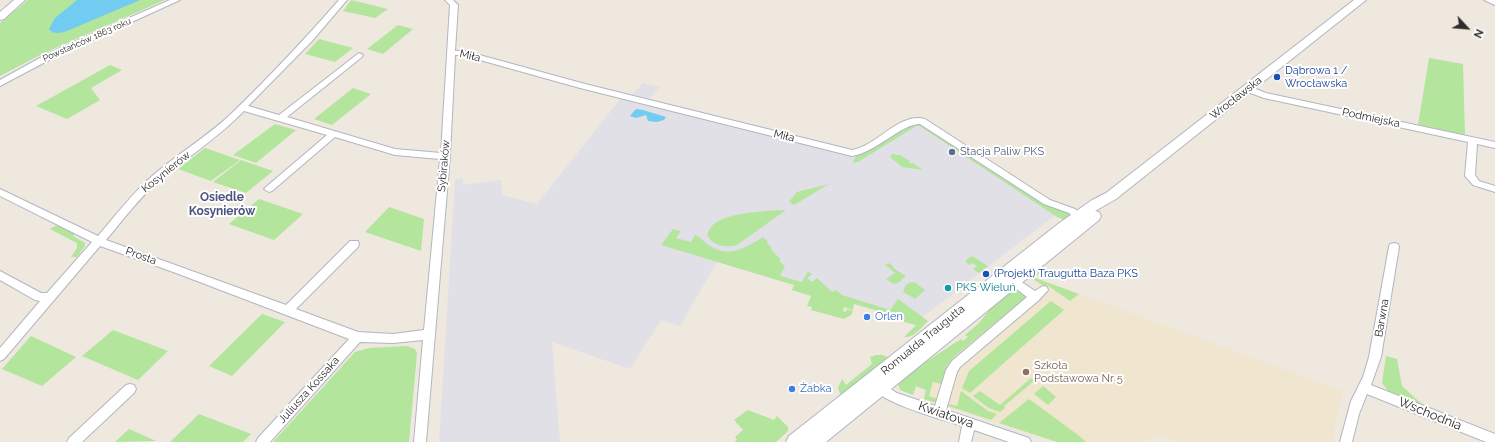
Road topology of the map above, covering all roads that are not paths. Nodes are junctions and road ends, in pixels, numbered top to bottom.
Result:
1 (20, 0) edge
2 (176, 0) edge
3 (343, 0) edge
4 (449, 0) edge
5 (1362, 0) edge
6 (1488, 0) edge
7 (1495, 3) edge
8 (0, 17) edge
9 (451, 53) junction
10 (360, 55) dead end
11 (0, 83) edge
12 (1248, 89) junction
13 (242, 108) junction
14 (280, 118) junction
15 (333, 134) junction
16 (1473, 140) junction
17 (1495, 145) edge
18 (445, 155) junction
19 (269, 189) dead end
20 (1495, 190) edge
21 (0, 192) edge
22 (1079, 220) junction
23 (99, 240) junction
24 (354, 244) dead end
25 (1394, 247) dead end
26 (1052, 250) joint
27 (0, 275) edge
28 (1014, 281) junction
29 (51, 298) junction
30 (287, 311) junction
31 (429, 334) junction
32 (357, 337) junction
33 (0, 356) edge
34 (875, 385) junction
35 (1365, 388) junction
36 (130, 389) dead end
37 (939, 413) junction
38 (969, 423) junction
39 (1495, 440) edge
40 (73, 442) edge
41 (262, 442) edge
42 (420, 442) edge
43 (795, 442) edge
44 (813, 442) edge
45 (964, 442) edge
46 (1025, 442) edge
47 (1346, 442) edge

1 - 8 street
2 - 11 street, Powstańców 1863 roku
3 - 13 street, Kosynierów
4 - 9 street, Sybiraków
5 - 12 street, Wrocławska
6 - 7 street
9 - 18 street, Sybiraków
9 - 22 street, Miła
10 - 14 street
12 - 16 street, Podmiejska
12 - 22 street, Wrocławska
13 - 14 street
13 - 23 street, Kosynierów
14 - 15 street
15 - 18 street
15 - 19 street
16 - 17 street, Podmiejska
16 - 20 street
18 - 31 street, Sybiraków
21 - 23 street, Prosta
22 - 26 street, Wrocławska
22 - 34 street, Romualda Traugutta
23 - 29 street, Kosynierów
23 - 30 street, Prosta
24 - 30 street
25 - 35 street, Barwna
26 - 28 street, Romualda Traugutta
27 - 29 street
28 - 34 street, Romualda Traugutta
28 - 37 street
29 - 33 street, Kosynierów
30 - 32 street, Prosta
31 - 32 street, Prosta
31 - 42 street, Sybiraków
32 - 41 street, Juliusza Kossaka
34 - 37 street, Kwiatowa
34 - 43 street, Romualda Traugutta
34 - 44 street, Romualda Traugutta
35 - 39 street, Wschodnia
35 - 47 street
36 - 40 street
37 - 38 street, Kwiatowa
38 - 45 street
38 - 46 street, Kwiatowa

